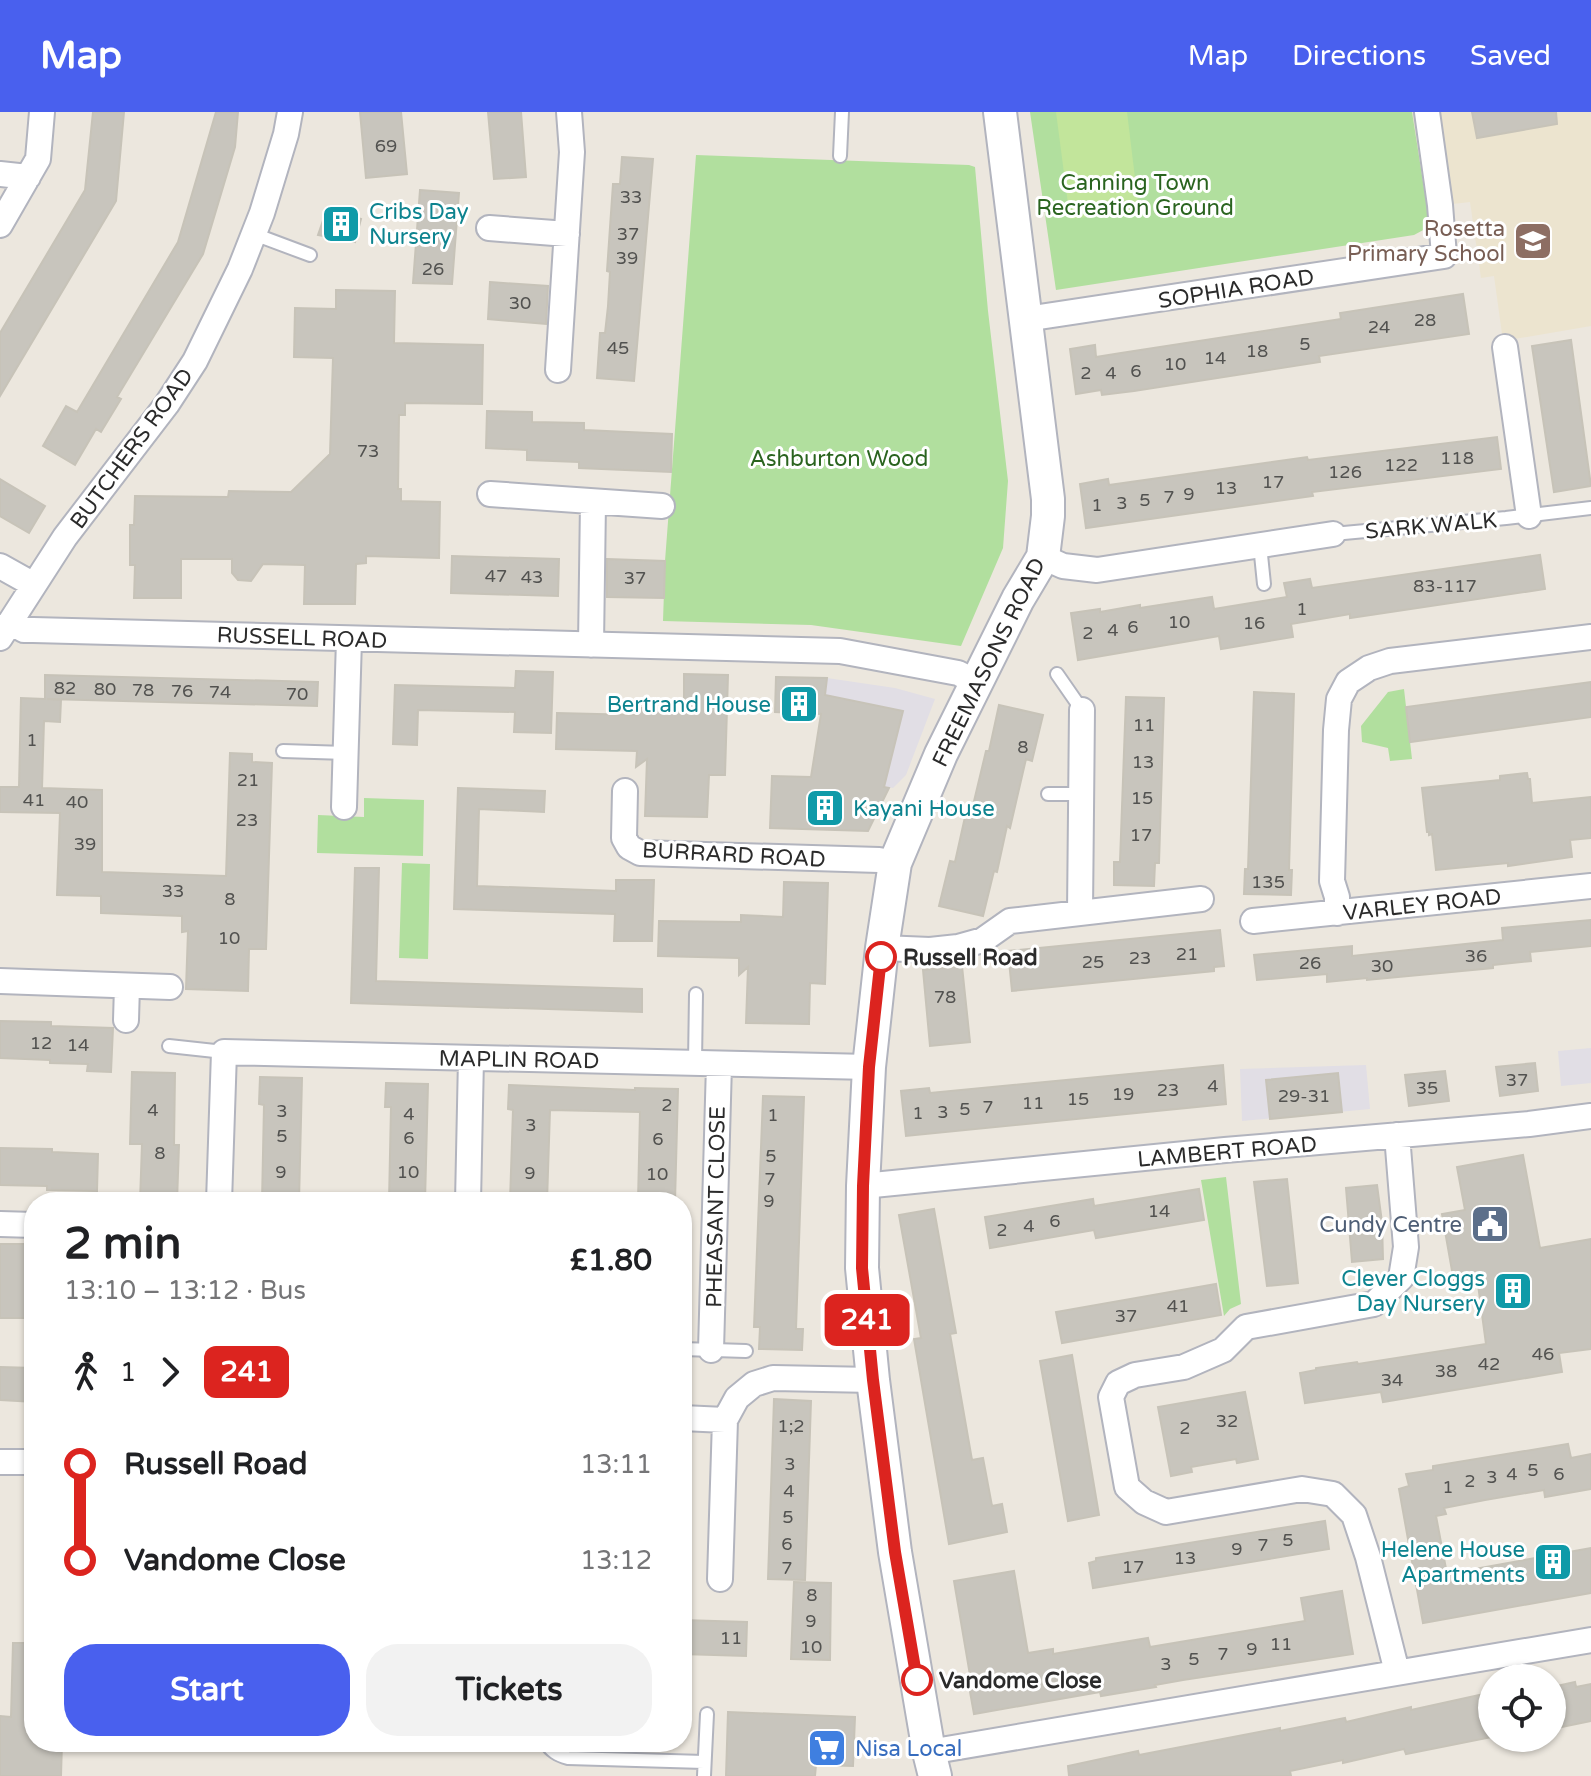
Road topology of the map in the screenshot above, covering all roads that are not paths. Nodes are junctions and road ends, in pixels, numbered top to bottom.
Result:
1 (42, 112) edge
2 (290, 112) edge
3 (569, 112) edge
4 (842, 112) edge
5 (1000, 112) edge
6 (1427, 112) edge
7 (840, 156) dead end
8 (0, 174) edge
9 (28, 177) junction
10 (0, 225) edge
11 (489, 228) dead end
12 (254, 234) junction
13 (567, 234) junction
14 (310, 255) dead end
15 (1026, 319) junction
16 (1505, 347) dead end
17 (558, 370) dead end
18 (490, 494) dead end
19 (593, 502) junction
20 (662, 506) dead end
21 (1591, 508) edge
22 (1529, 516) junction
23 (1333, 534) joint
24 (1260, 545) junction
25 (1043, 557) junction
26 (0, 566) edge
27 (1264, 584) dead end
28 (34, 585) junction
29 (5, 630) edge
30 (1591, 637) edge
31 (349, 639) junction
32 (591, 645) junction
33 (1057, 674) dead end
34 (976, 682) junction
35 (1082, 710) joint
36 (283, 751) dead end
37 (346, 753) junction
38 (625, 791) dead end
39 (1048, 794) dead end
40 (1081, 794) junction
41 (344, 807) dead end
42 (895, 863) junction
43 (1591, 886) edge
44 (1201, 899) dead end
45 (1080, 912) junction
46 (1337, 913) junction
47 (1253, 921) dead end
48 (882, 948) junction
49 (0, 981) edge
50 (127, 986) junction
51 (170, 987) dead end
52 (696, 994) dead end
53 (126, 1020) dead end
54 (169, 1046) dead end
55 (224, 1052) junction
56 (471, 1058) junction
57 (707, 1064) junction
58 (869, 1067) junction
59 (1591, 1116) edge
60 (1397, 1135) junction
61 (863, 1186) junction
62 (219, 1192) edge
63 (468, 1192) edge
64 (0, 1224) edge
65 (24, 1225) edge
66 (692, 1349) edge
67 (711, 1350) junction
68 (746, 1351) dead end
69 (873, 1380) junction
70 (692, 1418) edge
71 (725, 1420) junction
72 (0, 1462) edge
73 (24, 1462) edge
74 (720, 1579) dead end
75 (1591, 1640) edge
76 (1397, 1672) junction
77 (707, 1714) dead end
78 (554, 1752) edge
79 (704, 1762) junction
80 (932, 1764) edge
81 (704, 1776) edge

1 - 9 street
2 - 12 street, BUTCHERS ROAD
3 - 13 street
4 - 7 lane
5 - 15 street, FREEMASONS ROAD
6 - 15 street, SOPHIA ROAD
8 - 9 street
9 - 10 street
11 - 13 street
12 - 14 lane
12 - 28 street, BUTCHERS ROAD
13 - 17 street
15 - 25 street, FREEMASONS ROAD
16 - 22 street, SARK WALK
18 - 19 street
19 - 20 street
19 - 32 street
21 - 22 lane, SARK WALK
22 - 23 lane, SARK WALK
23 - 24 street
24 - 25 street
24 - 27 lane
25 - 34 street, FREEMASONS ROAD
26 - 28 street
28 - 29 street, BUTCHERS ROAD
29 - 31 street, RUSSELL ROAD
30 - 46 street
31 - 32 street, RUSSELL ROAD
31 - 37 street
32 - 34 street, RUSSELL ROAD
33 - 35 lane
34 - 42 street, FREEMASONS ROAD
35 - 40 street
36 - 37 lane
37 - 41 street
38 - 42 street, BURRARD ROAD
39 - 40 lane
40 - 45 street
42 - 48 street, FREEMASONS ROAD
43 - 46 street, VARLEY ROAD
44 - 45 street
45 - 48 street
46 - 47 street, VARLEY ROAD
48 - 58 street, FREEMASONS ROAD
49 - 50 street
50 - 51 street
50 - 53 street
52 - 57 lane
54 - 55 lane, MAPLIN ROAD
55 - 56 street, MAPLIN ROAD
55 - 62 street
56 - 57 street, MAPLIN ROAD
56 - 63 street
57 - 58 street, MAPLIN ROAD
57 - 67 street, PHEASANT CLOSE
58 - 61 street, FREEMASONS ROAD
59 - 60 street, LAMBERT ROAD
60 - 61 street, LAMBERT ROAD
60 - 76 street
61 - 69 street, FREEMASONS ROAD
64 - 65 street
66 - 67 lane
67 - 68 lane
69 - 71 street
69 - 80 street, FREEMASONS ROAD
70 - 71 street
71 - 74 street
72 - 73 street
75 - 76 street
76 - 80 street
77 - 79 lane
78 - 79 lane
79 - 81 lane

